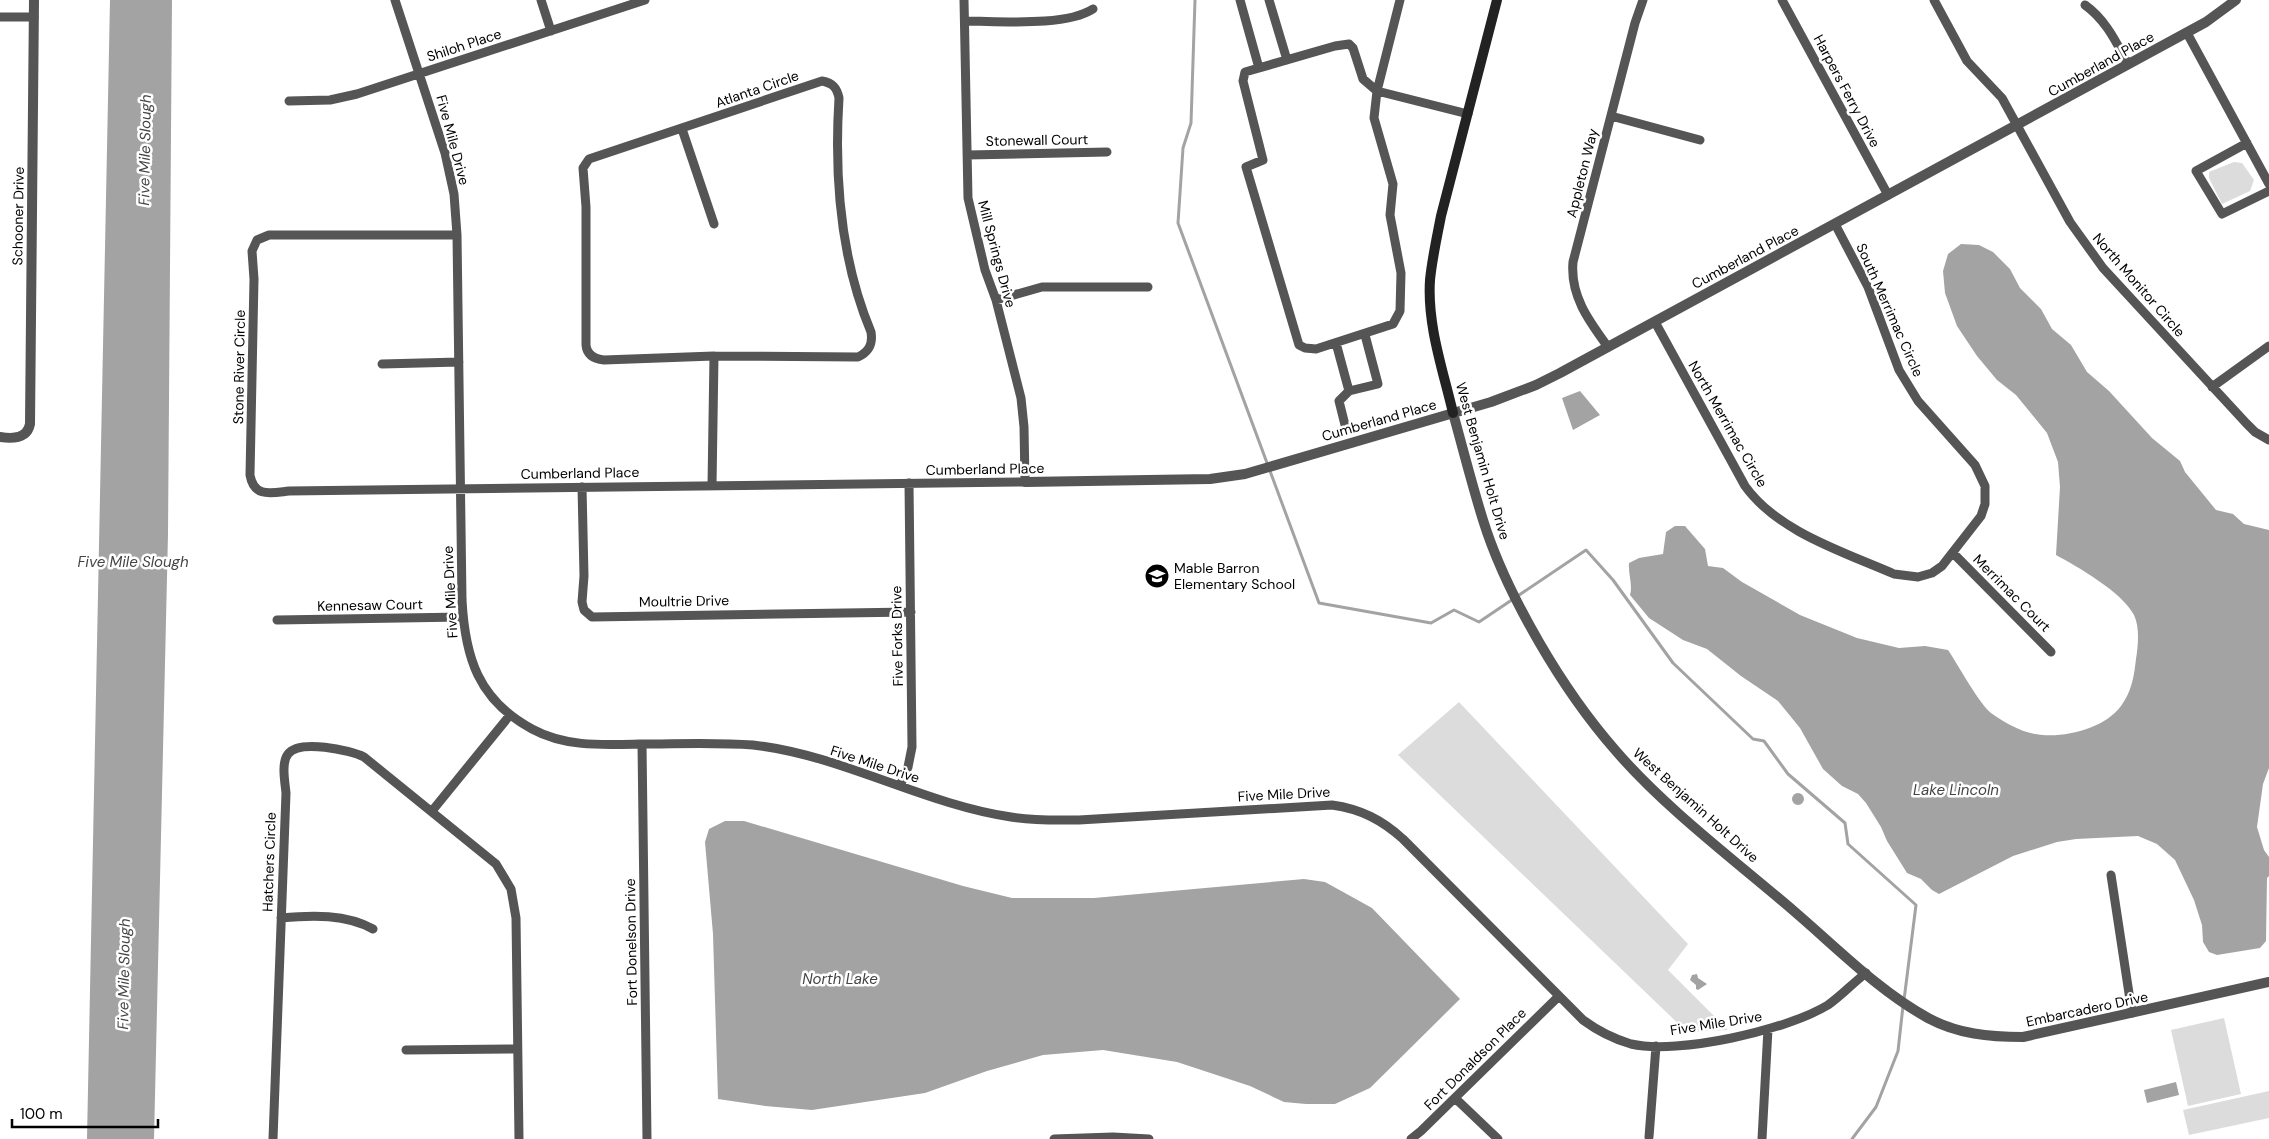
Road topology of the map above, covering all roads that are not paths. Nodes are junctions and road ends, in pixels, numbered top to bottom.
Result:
1 (34, 0) edge
2 (395, 0) edge
3 (540, 0) edge
4 (645, 0) edge
5 (964, 0) edge
6 (1240, 0) edge
7 (1269, 0) edge
8 (1400, 0) edge
9 (1496, 0) edge
10 (1643, 0) edge
11 (1782, 0) edge
12 (1934, 0) edge
13 (2236, 0) edge
14 (2085, 5) dead end
15 (1093, 9) dead end
16 (0, 17) edge
17 (34, 17) junction
18 (965, 22) junction
19 (551, 31) junction
20 (2187, 33) junction
21 (1287, 60) junction
22 (2128, 64) junction
23 (1259, 68) junction
24 (420, 74) junction
25 (1377, 90) junction
26 (289, 101) dead end
27 (1468, 114) junction
28 (1611, 116) junction
29 (2017, 126) junction
30 (682, 128) junction
31 (1700, 140) dead end
32 (2247, 143) junction
33 (1107, 152) dead end
34 (967, 155) junction
35 (2269, 184) edge
36 (2269, 191) edge
37 (1888, 195) junction
38 (714, 224) dead end
39 (1835, 224) junction
40 (457, 235) junction
41 (1148, 287) dead end
42 (996, 300) junction
43 (1655, 322) junction
44 (1364, 334) junction
45 (1336, 343) junction
46 (2269, 346) edge
47 (1608, 347) junction
48 (714, 356) junction
49 (459, 362) junction
50 (382, 364) dead end
51 (2212, 387) junction
52 (1349, 391) junction
53 (1454, 413) junction
54 (1345, 425) dead end
55 (0, 437) edge
56 (2269, 440) edge
57 (1025, 482) junction
58 (909, 483) junction
59 (712, 486) junction
60 (582, 487) junction
61 (460, 489) junction
62 (1953, 553) junction
63 (911, 612) junction
64 (463, 617) junction
65 (278, 620) dead end
66 (2051, 652) dead end
67 (510, 715) junction
68 (642, 744) junction
69 (900, 786) junction
70 (432, 811) junction
71 (2111, 875) dead end
72 (281, 918) junction
73 (373, 929) dead end
74 (1866, 973) junction
75 (2269, 982) edge
76 (1558, 996) junction
77 (2132, 1013) junction
78 (1768, 1029) junction
79 (1656, 1046) junction
80 (517, 1048) junction
81 (406, 1050) dead end
82 (1455, 1098) junction
83 (1649, 1137) dead end
84 (273, 1139) edge
85 (519, 1139) edge
86 (647, 1139) edge
87 (1054, 1139) edge
88 (1149, 1139) edge
89 (1411, 1139) edge
90 (1498, 1139) edge
91 (1762, 1139) edge

1 - 17 street, Schooner Drive
2 - 24 street, Five Mile Drive
3 - 19 street
4 - 19 street, Shiloh Place
5 - 18 street, Mill Springs Drive
6 - 23 street
7 - 21 street
8 - 25 street
9 - 27 main road, West Benjamin Holt Drive
10 - 28 street, Appleton Way
11 - 37 street, Harpers Ferry Drive
12 - 29 street, North Monitor Circle
13 - 20 street, Cumberland Place
14 - 22 street
15 - 18 street
16 - 17 street
17 - 55 street, Schooner Drive
18 - 34 street, Mill Springs Drive
19 - 24 street, Shiloh Place
20 - 22 street, Cumberland Place
20 - 32 street
21 - 23 street
21 - 25 street
22 - 29 street, Cumberland Place
23 - 45 street
24 - 26 street, Shiloh Place
24 - 40 street, Five Mile Drive
25 - 27 street
25 - 44 street
27 - 53 main road, West Benjamin Holt Drive
28 - 31 street
28 - 47 street, Appleton Way
29 - 37 street, Cumberland Place
29 - 51 street, North Monitor Circle
30 - 38 street
30 - 48 street, Atlanta Circle
30 - 48 street, Atlanta Circle
32 - 35 street
32 - 36 street
33 - 34 street, Stonewall Court
34 - 42 street, Mill Springs Drive
37 - 39 street, Cumberland Place
39 - 43 street, Cumberland Place
39 - 62 street, South Merrimac Circle
40 - 49 street, Five Mile Drive
40 - 61 street, Stone River Circle
41 - 42 street
42 - 57 street, Mill Springs Drive
43 - 47 street, Cumberland Place
43 - 62 street, North Merrimac Circle
44 - 45 street
44 - 52 street
45 - 52 street
46 - 51 street
47 - 53 street, Cumberland Place
48 - 59 street
49 - 50 street
49 - 61 street, Five Mile Drive
51 - 56 street, North Monitor Circle
52 - 54 street
53 - 57 street, Cumberland Place
53 - 74 street, West Benjamin Holt Drive
57 - 58 street, Cumberland Place
58 - 59 street, Cumberland Place
58 - 63 street, Five Forks Drive
59 - 60 street, Cumberland Place
60 - 61 street, Cumberland Place
60 - 63 street, Moultrie Drive
61 - 64 street, Five Mile Drive
62 - 66 street, Merrimac Court
63 - 69 street, Five Forks Drive
64 - 65 street, Kennesaw Court
64 - 67 street, Five Mile Drive
67 - 68 street, Five Mile Drive
67 - 70 street
68 - 69 street, Five Mile Drive
68 - 86 street, Fort Donelson Drive
69 - 76 street, Five Mile Drive
70 - 72 street, Hatchers Circle
70 - 80 street, Hatchers Circle
71 - 77 street
72 - 73 street
72 - 84 street, Hatchers Circle
74 - 77 street, Embarcadero Drive
74 - 78 street, Five Mile Drive
75 - 77 street, Embarcadero Drive
76 - 79 street, Five Mile Drive
76 - 82 street, Fort Donaldson Place
78 - 79 street, Five Mile Drive
78 - 91 street
79 - 83 street
80 - 81 street
80 - 85 street, Hatchers Circle
82 - 89 street, Fort Donaldson Place
82 - 90 street
87 - 88 street

